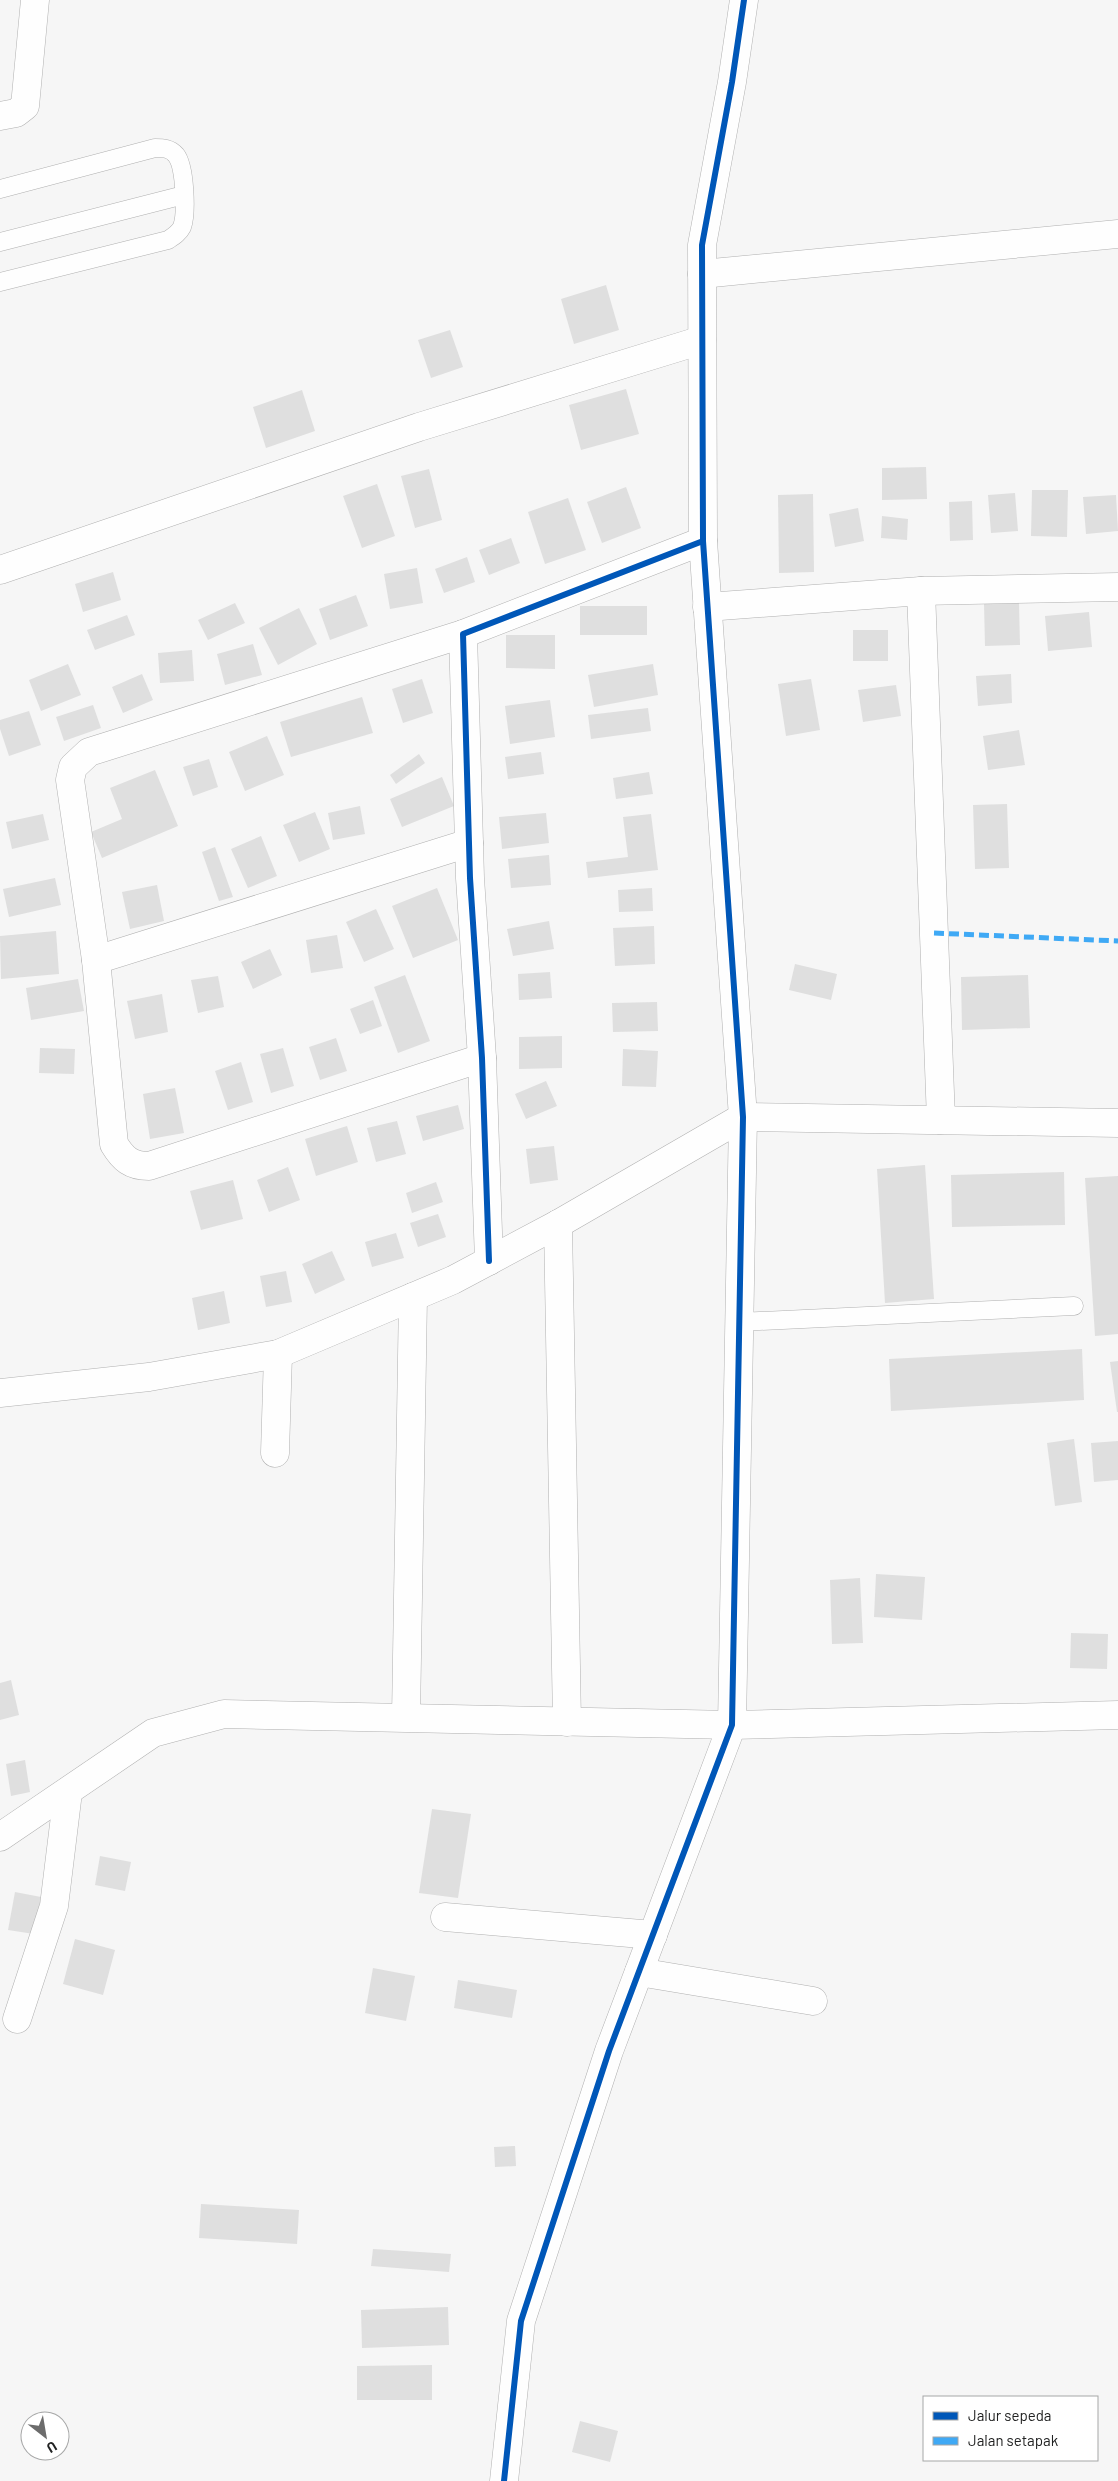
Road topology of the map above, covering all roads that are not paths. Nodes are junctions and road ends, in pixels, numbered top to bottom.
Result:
1 (35, 0) edge
2 (744, 0) edge
3 (0, 116) edge
4 (0, 189) edge
5 (184, 195) junction
6 (1118, 234) edge
7 (0, 242) edge
8 (702, 274) junction
9 (0, 282) edge
10 (702, 340) junction
11 (703, 541) junction
12 (0, 570) edge
13 (1118, 587) edge
14 (921, 591) junction
15 (707, 606) junction
16 (463, 634) junction
17 (469, 843) junction
18 (96, 960) junction
19 (482, 1058) junction
20 (743, 1117) junction
21 (941, 1120) junction
22 (1118, 1123) edge
23 (558, 1224) junction
24 (489, 1261) junction
25 (412, 1297) junction
26 (1074, 1306) dead end
27 (740, 1322) junction
28 (278, 1354) junction
29 (0, 1393) edge
30 (275, 1453) dead end
31 (1118, 1715) edge
32 (406, 1717) junction
33 (567, 1722) junction
34 (732, 1726) junction
35 (68, 1792) junction
36 (0, 1837) edge
37 (445, 1917) dead end
38 (653, 1935) junction
39 (639, 1972) junction
40 (813, 2001) dead end
41 (17, 2019) dead end
42 (504, 2481) edge

1 - 3 street
2 - 8 street
4 - 5 lane
5 - 7 lane
5 - 9 lane
6 - 8 street
8 - 10 street
10 - 11 street
10 - 12 street
11 - 15 street
11 - 16 street
13 - 14 street
14 - 15 street
14 - 21 street
15 - 20 street
16 - 17 street
16 - 18 street
17 - 18 street
17 - 19 street
18 - 19 street
19 - 24 street
20 - 21 street
20 - 23 street
20 - 27 street
21 - 22 street
23 - 24 street
23 - 33 street
24 - 25 street
25 - 28 street
25 - 32 street
26 - 27 lane
27 - 34 street
28 - 29 street
28 - 30 street
31 - 34 street
32 - 33 street
32 - 35 street
33 - 34 street
34 - 38 street
35 - 36 street
35 - 41 street
37 - 38 street
38 - 39 street
39 - 40 street
39 - 42 street

